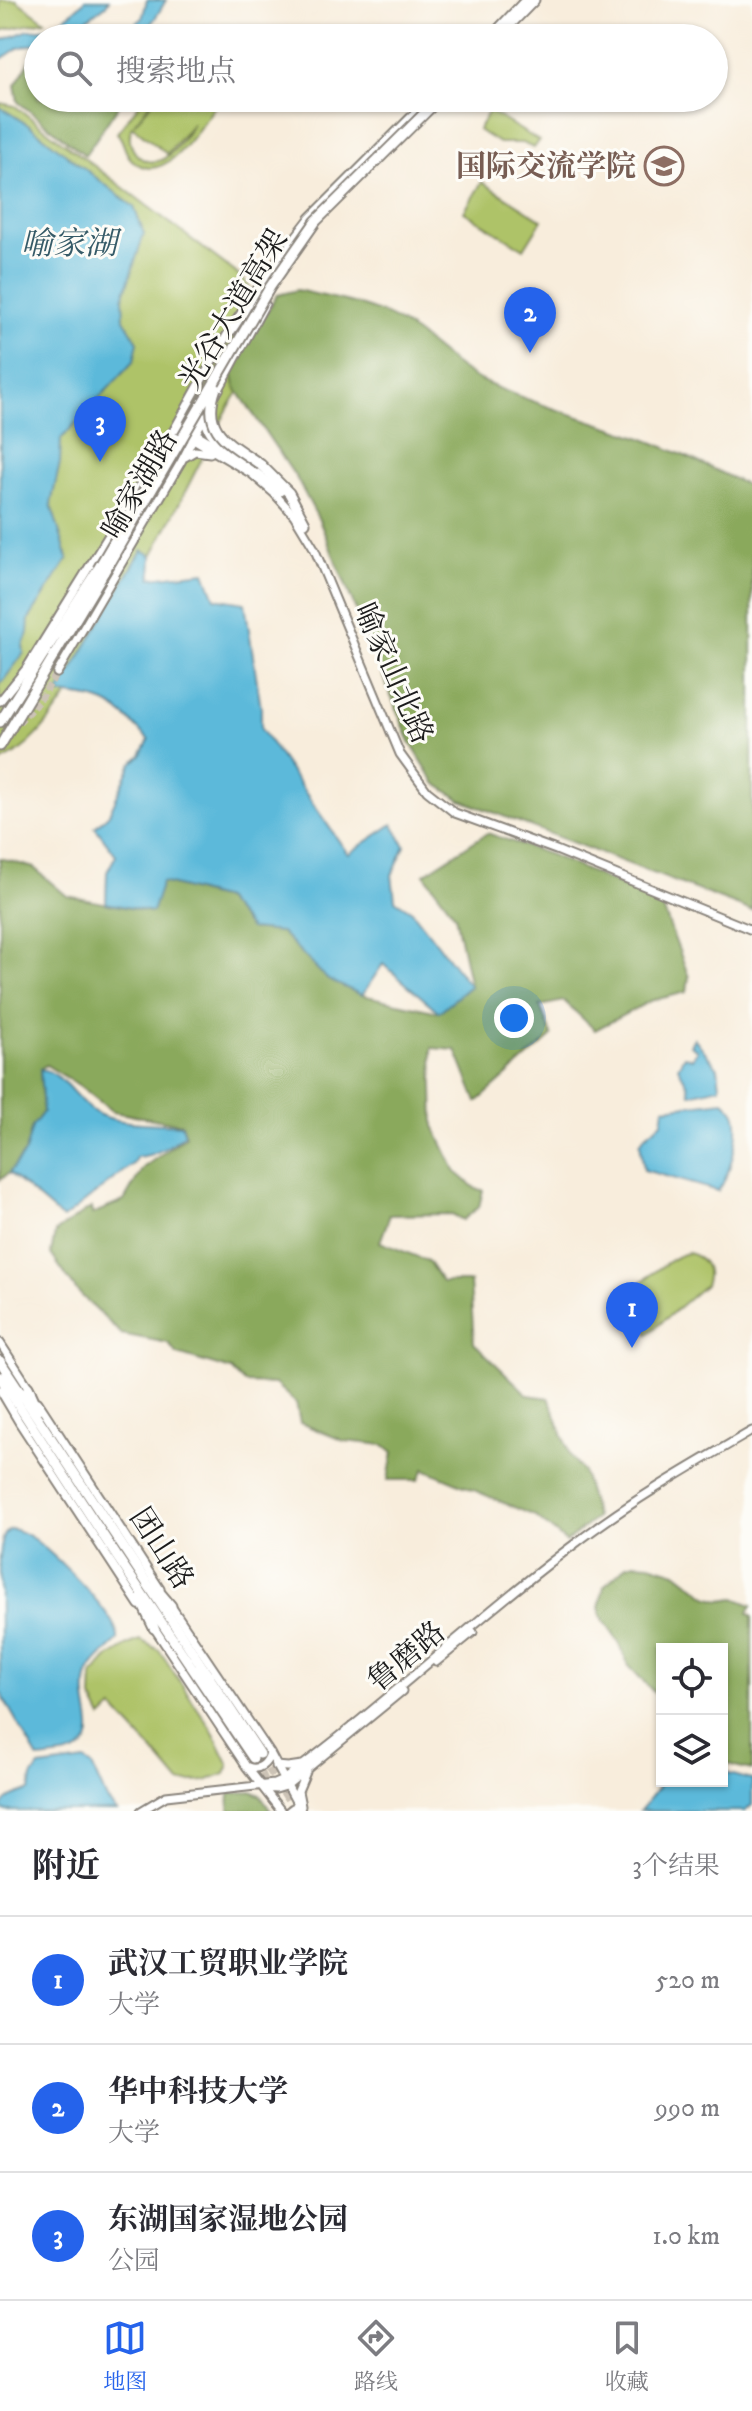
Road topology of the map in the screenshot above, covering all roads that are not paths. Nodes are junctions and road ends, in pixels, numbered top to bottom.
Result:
1 (532, 0) edge
2 (509, 24) edge
3 (423, 112) edge
4 (424, 112) edge
5 (424, 112) edge
6 (425, 112) edge
7 (298, 241) junction
8 (231, 330) junction
9 (227, 362) junction
10 (208, 410) junction
11 (177, 426) junction
12 (194, 436) junction
13 (181, 462) junction
14 (243, 465) junction
15 (305, 523) junction
16 (97, 568) junction
17 (117, 571) junction
18 (93, 592) junction
19 (57, 673) tunnel mouth
20 (0, 701) edge
21 (0, 722) edge
22 (0, 746) edge
23 (752, 928) edge
24 (0, 1343) edge
25 (0, 1361) edge
26 (0, 1377) edge
27 (28, 1387) junction
28 (0, 1390) edge
29 (19, 1415) junction
30 (47, 1431) junction
31 (752, 1431) edge
32 (123, 1556) junction
33 (171, 1606) junction
34 (154, 1628) junction
35 (257, 1758) junction
36 (276, 1766) junction
37 (306, 1767) junction
38 (285, 1783) junction
39 (262, 1787) junction
40 (141, 1811) edge
41 (281, 1811) edge
42 (289, 1811) edge
43 (300, 1811) edge

1 - 2 highway
3 - 8 main road, 喻家湖路
4 - 7 highway, 光谷大道高架, bridge
5 - 9 highway, 光谷大道高架, bridge
6 - 10 main road, 喻家湖路
7 - 8 highway
7 - 16 highway, 光谷大道高架, bridge
8 - 11 main road, 喻家湖路
9 - 15 highway, bridge
9 - 16 highway, 光谷大道高架, bridge
10 - 12 main road, 喻家湖路
10 - 14 main road
11 - 12 main road, 喻家山北路
11 - 16 main road, 喻家湖路
12 - 13 main road, 喻家湖路
12 - 14 main road, 喻家山北路
13 - 14 main road
13 - 17 main road, 喻家湖路
14 - 15 main road, 喻家山北路
14 - 23 main road, 喻家山北路
15 - 23 main road, 喻家山北路
16 - 18 highway
16 - 20 main road, 喻家湖路
16 - 21 highway
17 - 18 main road
17 - 19 main road, 喻家湖路
18 - 22 highway
24 - 27 main road, 团山路
25 - 30 highway, 团山路
26 - 29 highway, 团山路
27 - 30 highway
27 - 33 main road, 团山路
28 - 29 main road, 团山路
29 - 32 highway, 团山路
29 - 34 main road, 团山路
30 - 32 highway, 团山路
31 - 37 main road, 鲁磨路
32 - 33 highway
32 - 34 highway
32 - 35 highway, 团山路
33 - 35 main road, 团山路
34 - 35 main road, 团山路
35 - 36 main road, 团山路
35 - 39 main road, 团山路
36 - 37 main road
36 - 38 main road, 团山路
37 - 38 main road, 鲁磨路
37 - 43 main road
38 - 39 main road
38 - 43 main road
39 - 40 main road
39 - 41 main road
42 - 43 main road

